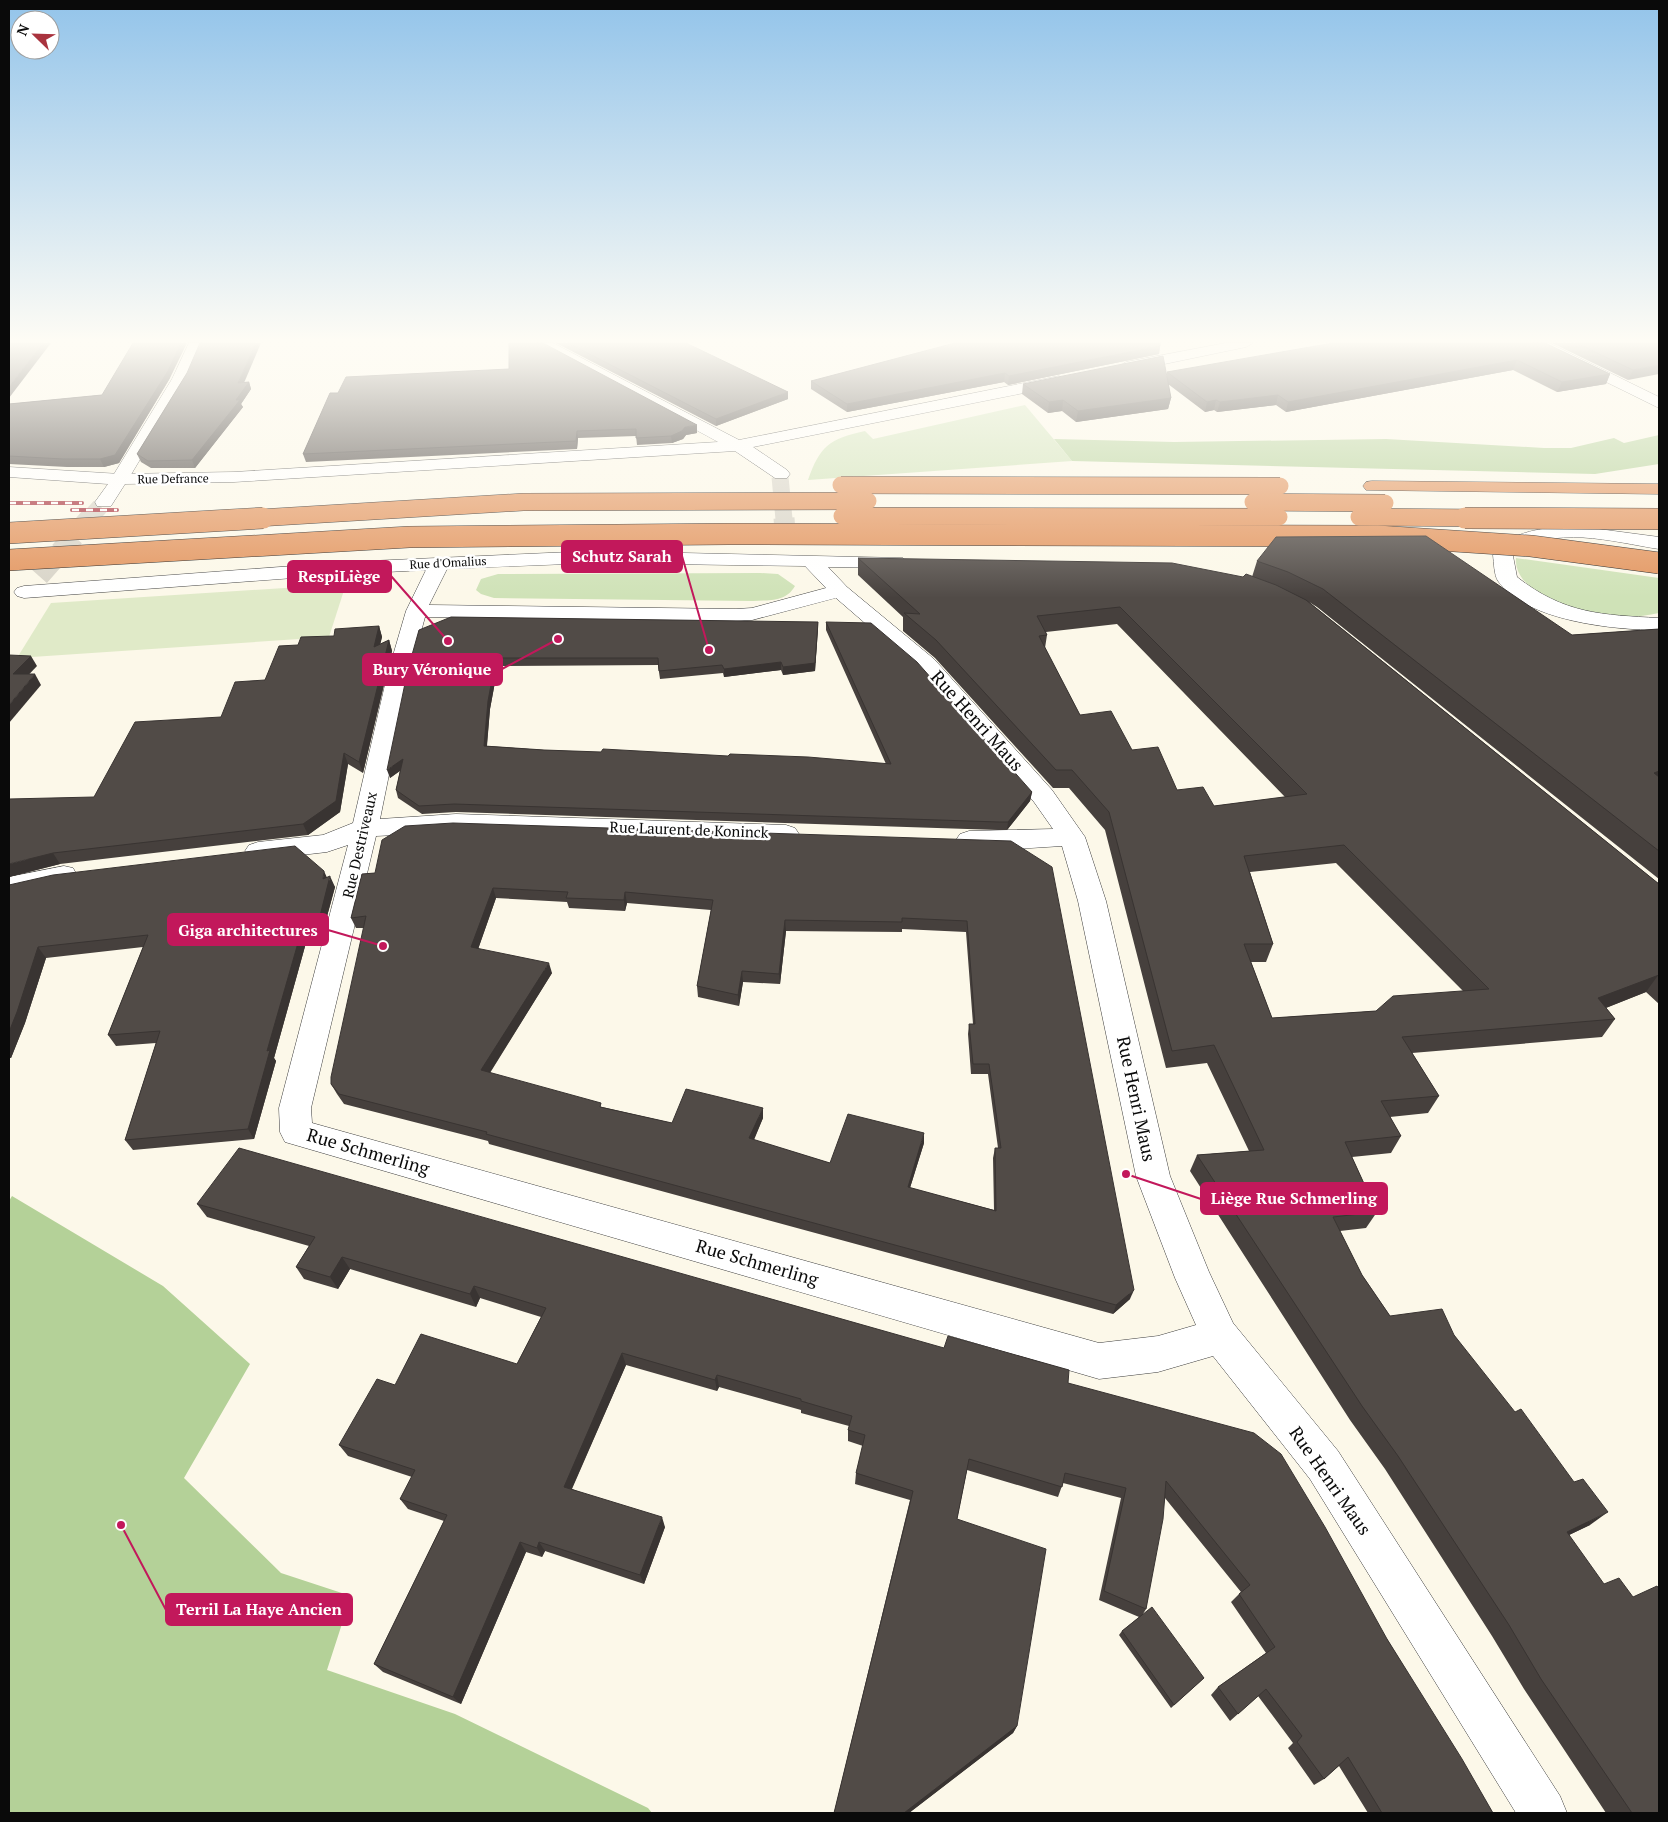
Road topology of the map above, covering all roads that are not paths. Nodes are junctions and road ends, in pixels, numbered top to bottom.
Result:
1 (151, 428) edge
2 (701, 428) edge
3 (896, 428) edge
4 (734, 446) junction
5 (785, 460) junction
6 (9, 472) edge
7 (1659, 478) edge
8 (120, 479) junction
9 (1487, 487) junction
10 (1659, 489) edge
11 (1659, 504) edge
12 (103, 506) tunnel mouth
13 (1659, 518) edge
14 (9, 520) edge
15 (9, 533) edge
16 (463, 538) junction
17 (1659, 543) edge
18 (9, 550) edge
19 (795, 556) junction
20 (9, 560) edge
21 (918, 562) edge
22 (1659, 562) edge
23 (440, 563) junction
24 (9, 571) edge
25 (39, 576) tunnel mouth
26 (840, 591) junction
27 (24, 592) junction
28 (9, 609) edge
29 (416, 611) junction
30 (1659, 624) edge
31 (365, 828) junction
32 (811, 835) edge
33 (1072, 837) junction
34 (949, 839) edge
35 (237, 854) edge
36 (88, 872) edge
37 (9, 887) edge
38 (296, 1132) joint
39 (1220, 1336) junction
40 (1543, 1813) edge

1 - 8 street
2 - 4 street
3 - 5 street, Rue Defrance
4 - 5 street, Rue Defrance
4 - 5 street
4 - 8 street, Rue Defrance
6 - 8 street, Rue Defrance
7 - 9 highway
8 - 12 street
9 - 10 highway
9 - 14 highway, bridge
11 - 15 highway, bridge
13 - 18 highway, bridge
16 - 20 highway, bridge
16 - 22 highway, bridge
16 - 24 highway, bridge
17 - 30 street
19 - 21 street, Rue d'Omalius
19 - 23 street, Rue d'Omalius
19 - 26 street, Rue Henri Maus
23 - 27 street, Rue d'Omalius
23 - 29 street, Rue Destriveaux
25 - 27 street
26 - 29 street
26 - 33 street, Rue Henri Maus
27 - 28 street
29 - 31 street, Rue Destriveaux
31 - 32 street, Rue Laurent de Koninck
31 - 35 street, Rue Laurent de Koninck
31 - 38 street, Rue Destriveaux
33 - 34 street
33 - 39 street, Rue Henri Maus
36 - 37 street
38 - 39 street, Rue Schmerling
39 - 40 street, Rue Henri Maus

